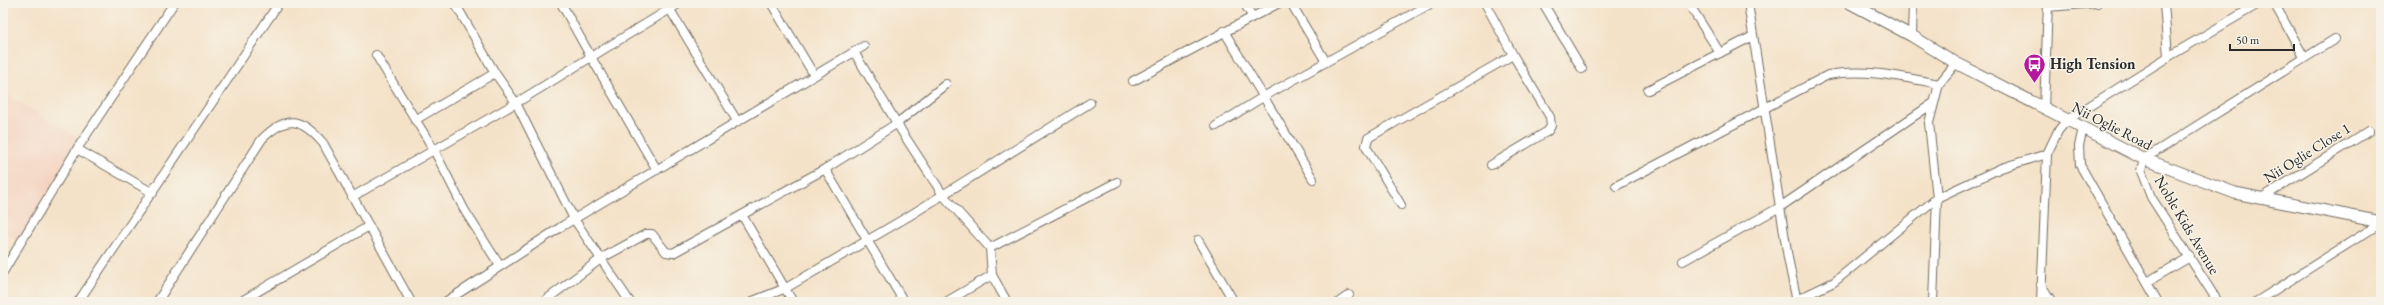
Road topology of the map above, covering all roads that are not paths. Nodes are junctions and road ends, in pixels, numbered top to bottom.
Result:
1 (174, 3) edge
2 (279, 3) edge
3 (561, 3) edge
4 (680, 3) edge
5 (771, 3) edge
6 (1244, 3) edge
7 (1279, 3) edge
8 (1291, 3) edge
9 (1432, 3) edge
10 (1485, 3) edge
11 (1543, 3) edge
12 (1748, 3) edge
13 (1850, 3) edge
14 (1913, 3) edge
15 (2097, 3) edge
16 (2164, 3) edge
17 (2260, 3) edge
18 (2274, 3) edge
19 (2048, 5) edge
20 (456, 6) dead end
21 (667, 6) edge
22 (1692, 9) dead end
23 (1252, 16) junction
24 (1224, 31) junction
25 (1753, 36) junction
26 (1912, 36) junction
27 (2335, 39) dead end
28 (864, 46) dead end
29 (854, 52) junction
30 (1720, 53) junction
31 (376, 55) dead end
32 (1514, 55) junction
33 (2304, 56) junction
34 (591, 57) junction
35 (2168, 57) junction
36 (1326, 62) junction
37 (1956, 63) junction
38 (1582, 69) dead end
39 (495, 74) junction
40 (814, 75) junction
41 (1133, 81) dead end
42 (946, 84) dead end
43 (1938, 84) junction
44 (1648, 90) dead end
45 (1263, 97) junction
46 (516, 103) junction
47 (1090, 103) dead end
48 (1932, 104) junction
49 (1765, 107) junction
50 (2044, 109) junction
51 (415, 120) junction
52 (2067, 120) junction
53 (737, 121) junction
54 (896, 124) junction
55 (1216, 126) dead end
56 (2083, 128) junction
57 (2369, 131) dead end
58 (77, 149) junction
59 (434, 150) junction
60 (2047, 154) junction
61 (2144, 159) junction
62 (1491, 165) dead end
63 (825, 169) junction
64 (657, 170) junction
65 (1313, 179) dead end
66 (1117, 182) dead end
67 (1616, 186) dead end
68 (153, 193) junction
69 (943, 195) junction
70 (352, 197) junction
71 (1937, 198) junction
72 (2260, 199) junction
73 (1401, 205) dead end
74 (1780, 207) junction
75 (742, 215) junction
76 (574, 219) junction
77 (2381, 222) edge
78 (369, 226) junction
79 (1198, 240) dead end
80 (866, 241) junction
81 (990, 248) junction
82 (2190, 257) junction
83 (602, 258) junction
84 (1683, 261) dead end
85 (500, 266) junction
86 (3, 272) edge
87 (992, 275) junction
88 (2147, 282) junction
89 (2041, 285) junction
90 (786, 288) junction
91 (1349, 296) dead end
92 (754, 301) dead end
93 (1796, 301) edge
94 (78, 302) edge
95 (157, 302) edge
96 (240, 302) edge
97 (411, 302) edge
98 (445, 302) edge
99 (543, 302) edge
100 (630, 302) edge
101 (793, 302) edge
102 (904, 302) edge
103 (946, 302) edge
104 (1007, 302) edge
105 (1234, 302) edge
106 (1339, 302) edge
107 (1933, 302) edge
108 (2041, 302) edge
109 (2052, 302) edge
110 (2158, 302) edge
111 (2218, 302) edge
112 (2256, 302) edge

1 - 58 street
2 - 68 street
3 - 34 street
4 - 21 street
5 - 40 street
6 - 23 street
7 - 23 street
8 - 36 street
9 - 36 street
10 - 32 street
11 - 38 street
12 - 25 street
13 - 26 street, Nii Oglie Road
14 - 26 street
15 - 19 street
16 - 35 street
17 - 35 street
18 - 33 street
19 - 50 street
20 - 39 street
21 - 34 street
21 - 53 street
22 - 30 street
23 - 24 street
24 - 41 street
24 - 45 street
25 - 30 street
25 - 49 street
26 - 37 street, Nii Oglie Road
27 - 33 street
28 - 29 street
29 - 40 street
29 - 54 street
30 - 44 street
31 - 51 street
32 - 62 street
32 - 73 street
33 - 61 street
34 - 46 street
34 - 64 street
35 - 52 street
36 - 45 street
37 - 43 street
37 - 50 street, Nii Oglie Road
39 - 46 street
39 - 51 street
40 - 53 street
42 - 54 street
43 - 48 street
43 - 49 street
45 - 55 street
45 - 65 street
46 - 59 street
46 - 76 street
47 - 69 street
48 - 71 street
48 - 74 street
49 - 67 street
49 - 74 street
50 - 52 street, Nii Oglie Road
51 - 59 street
52 - 56 street, Nii Oglie Road
52 - 60 street
53 - 64 street
54 - 63 street
54 - 69 street
56 - 61 street, Nii Oglie Road
56 - 88 street
57 - 72 street, Nii Oglie Close 1
58 - 68 street
58 - 86 street
59 - 70 street
59 - 85 street
60 - 71 street
60 - 89 street
61 - 72 street, Nii Oglie Road
61 - 82 street, Noble Kids Avenue
63 - 75 street
63 - 80 street
64 - 76 street
66 - 81 street
68 - 94 street
69 - 80 street
69 - 81 street
70 - 78 street
70 - 95 street
71 - 93 street
71 - 107 street
72 - 77 street, Nii Oglie Road
74 - 84 street
74 - 93 street
75 - 83 street
75 - 90 street
76 - 83 street
76 - 85 street
77 - 112 street
78 - 96 street
78 - 97 street
79 - 105 street
80 - 90 street
80 - 102 street
81 - 87 street
82 - 88 street
82 - 111 street, Noble Kids Avenue
83 - 99 street
83 - 100 street
85 - 98 street
87 - 103 street
87 - 104 street
88 - 110 street
89 - 108 street
89 - 109 street
90 - 92 street
90 - 101 street
91 - 106 street

